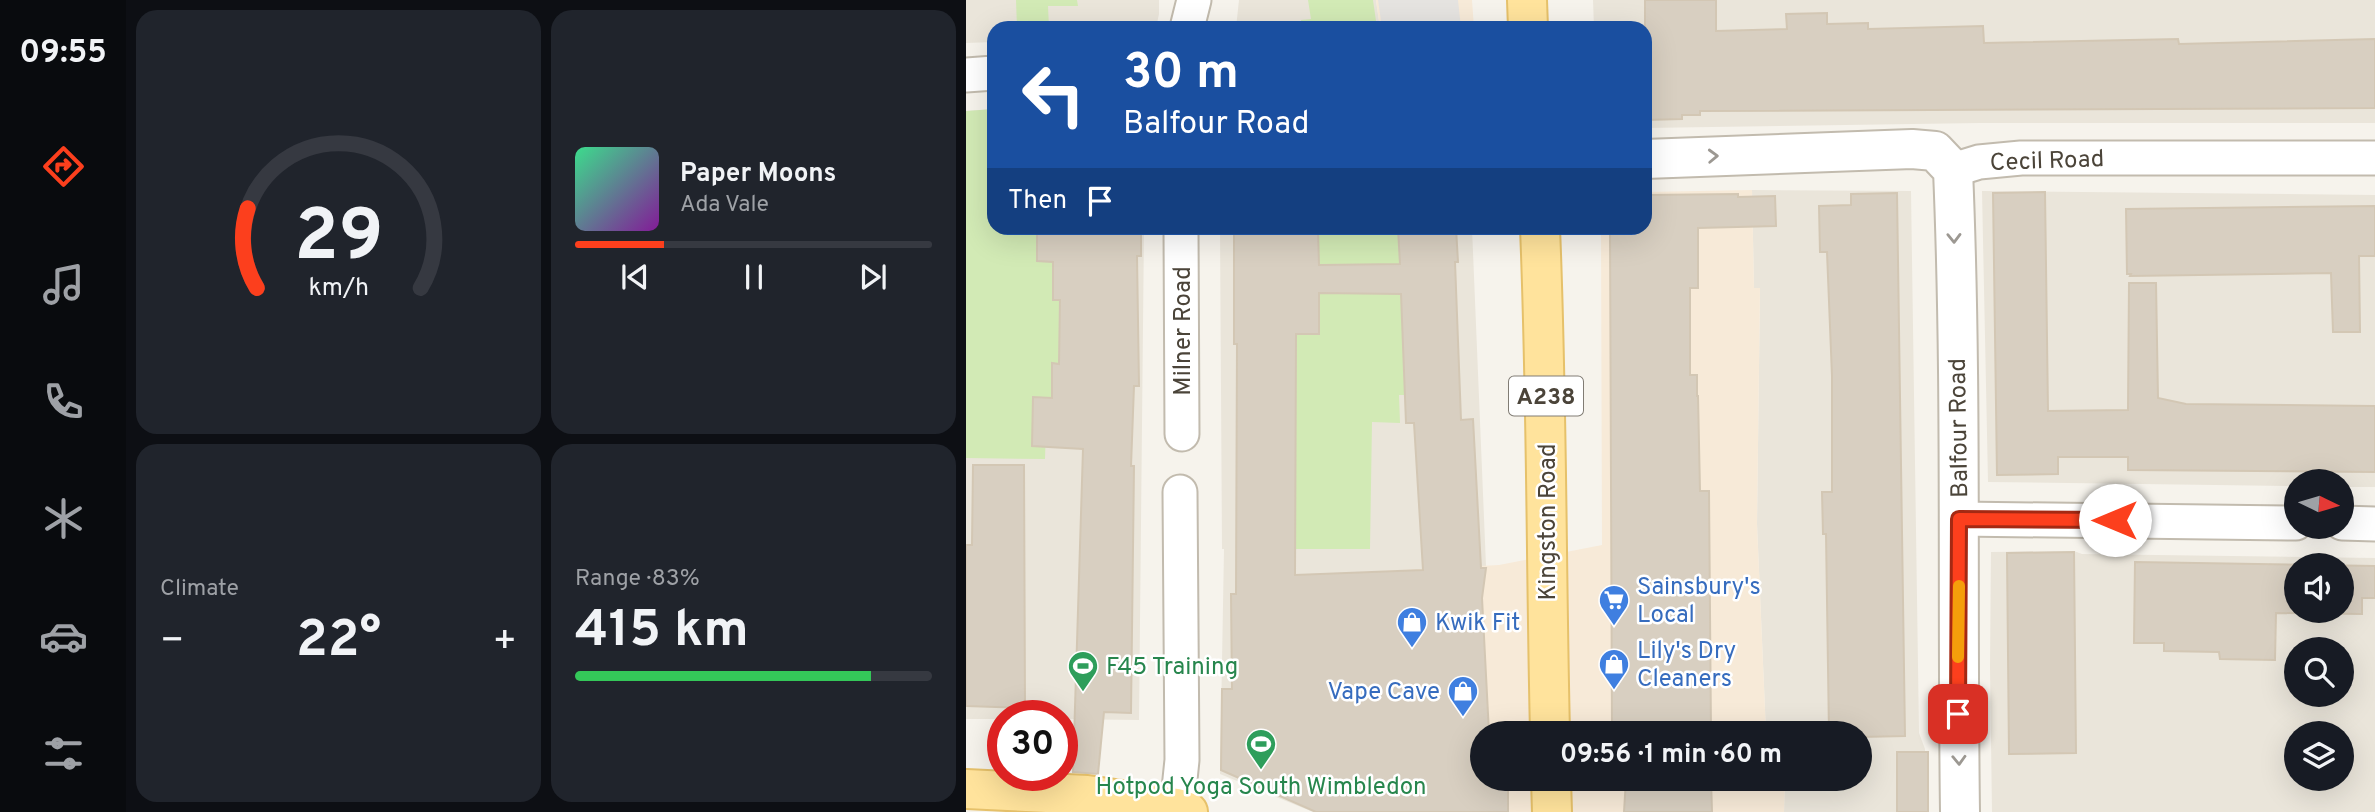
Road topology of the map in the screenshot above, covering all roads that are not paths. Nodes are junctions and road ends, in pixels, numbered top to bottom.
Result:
1 (1194, 0) edge
2 (1527, 0) edge
3 (1189, 21) edge
4 (1528, 21) edge
5 (987, 74) edge
6 (966, 75) edge
7 (2375, 158) edge
8 (1652, 159) edge
9 (1953, 170) junction
10 (1181, 235) edge
11 (1540, 235) edge
12 (1182, 434) dead end
13 (1180, 492) dead end
14 (1959, 519) junction
15 (2284, 523) edge
16 (2354, 523) edge
17 (2375, 524) edge
18 (1550, 721) edge
19 (966, 789) edge
20 (1551, 791) edge
21 (1182, 810) edge
22 (1552, 812) edge
23 (1960, 812) edge

1 - 3 street
2 - 4 main road
5 - 6 street
7 - 9 street, Cecil Road
8 -> 9 street, Cecil Road
9 -> 14 street, Balfour Road
10 - 12 street, Milner Road
11 - 18 main road, Kingston Road / A238
13 - 21 street
14 - 15 street
14 -> 23 street, Balfour Road
16 - 17 street
19 - 21 main road
20 - 22 main road

